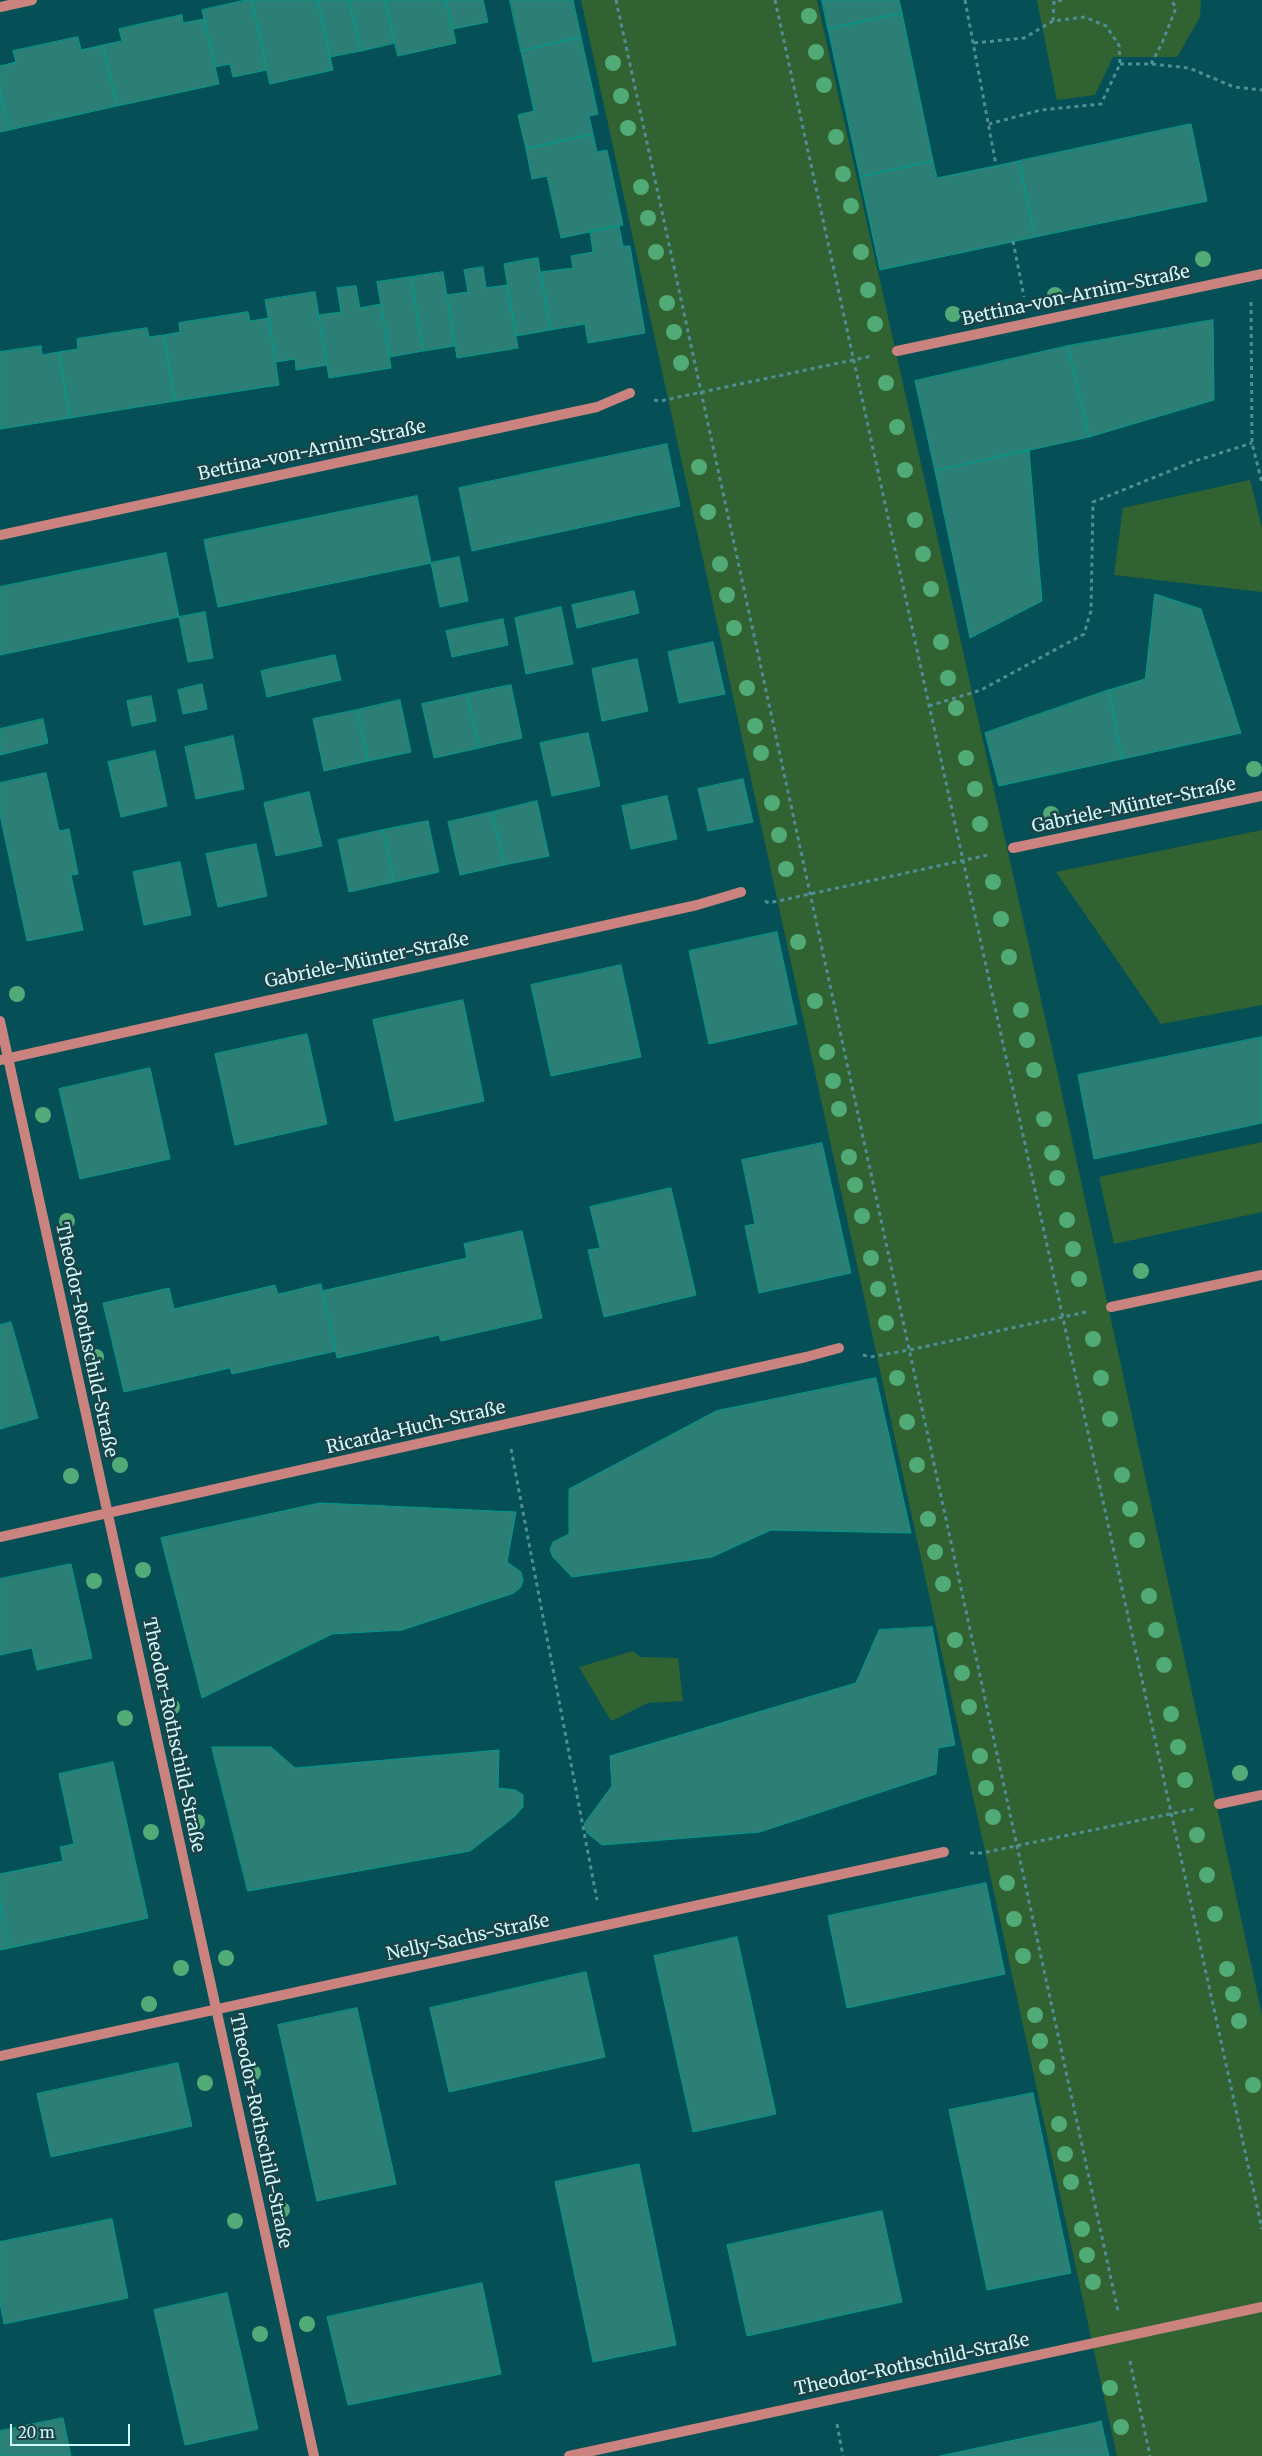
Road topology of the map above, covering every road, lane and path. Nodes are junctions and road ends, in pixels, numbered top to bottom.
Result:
1 (32, 0) edge
2 (616, 0) edge
3 (776, 0) edge
4 (964, 0) edge
5 (1066, 0) edge
6 (1170, 0) edge
7 (0, 7) edge
8 (1053, 21) junction
9 (974, 43) junction
10 (1120, 64) junction
11 (1151, 64) junction
12 (1262, 90) edge
13 (989, 124) junction
14 (996, 165) dead end
15 (1014, 242) dead end
16 (1262, 274) edge
17 (1251, 276) junction
18 (1029, 323) junction
19 (898, 350) joint
20 (854, 360) junction
21 (701, 392) junction
22 (630, 393) joint
23 (1252, 443) junction
24 (1262, 483) edge
25 (0, 535) edge
26 (929, 706) junction
27 (1262, 796) edge
28 (1013, 848) joint
29 (964, 861) junction
30 (741, 892) joint
31 (810, 893) junction
32 (0, 1021) edge
33 (4, 1059) edge
34 (1262, 1275) edge
35 (1111, 1307) joint
36 (1063, 1317) junction
37 (839, 1348) joint
38 (910, 1350) junction
39 (510, 1445) dead end
40 (107, 1514) junction
41 (0, 1537) edge
42 (1262, 1794) edge
43 (1219, 1804) joint
44 (1171, 1813) junction
45 (1018, 1846) junction
46 (944, 1852) joint
47 (599, 1908) dead end
48 (216, 2008) junction
49 (0, 2056) edge
50 (1262, 2229) edge
51 (1262, 2307) edge
52 (1124, 2336) junction
53 (314, 2456) edge
54 (570, 2456) edge
55 (1150, 2456) edge

1 - 7 street
2 - 21 path
3 - 20 path
4 - 9 path
5 - 8 path
6 - 11 path
8 - 9 path
8 - 10 path
9 - 13 path
10 - 11 path
10 - 13 path
11 - 12 path
13 - 14 path
15 - 18 path
16 - 17 street, Bettina-von-Arnim-Straße
17 - 18 street, Bettina-von-Arnim-Straße
17 - 23 path
18 - 19 street, Bettina-von-Arnim-Straße
19 - 20 path
20 - 21 path
20 - 26 path
21 - 22 path
21 - 31 path
22 - 25 street, Bettina-von-Arnim-Straße
23 - 24 path
23 - 26 path
26 - 29 path
27 - 28 street, Gabriele-Münter-Straße
28 - 29 path
29 - 31 path
29 - 36 path
30 - 31 path
30 - 33 street, Gabriele-Münter-Straße
31 - 38 path
32 - 33 street, Theodor-Rothschild-Straße
33 - 40 street, Theodor-Rothschild-Straße
34 - 35 street
35 - 36 path
36 - 38 path
36 - 44 path
37 - 38 path
37 - 40 street, Ricarda-Huch-Straße
38 - 45 path
39 - 47 path
40 - 41 street, Ricarda-Huch-Straße
40 - 48 street, Theodor-Rothschild-Straße
42 - 43 street
43 - 44 path
44 - 45 path
44 - 50 path
45 - 46 path
45 - 52 path
46 - 48 street, Nelly-Sachs-Straße
48 - 49 street, Nelly-Sachs-Straße
48 - 53 street, Theodor-Rothschild-Straße
51 - 52 street, Theodor-Rothschild-Straße
52 - 54 street, Theodor-Rothschild-Straße
52 - 55 path

